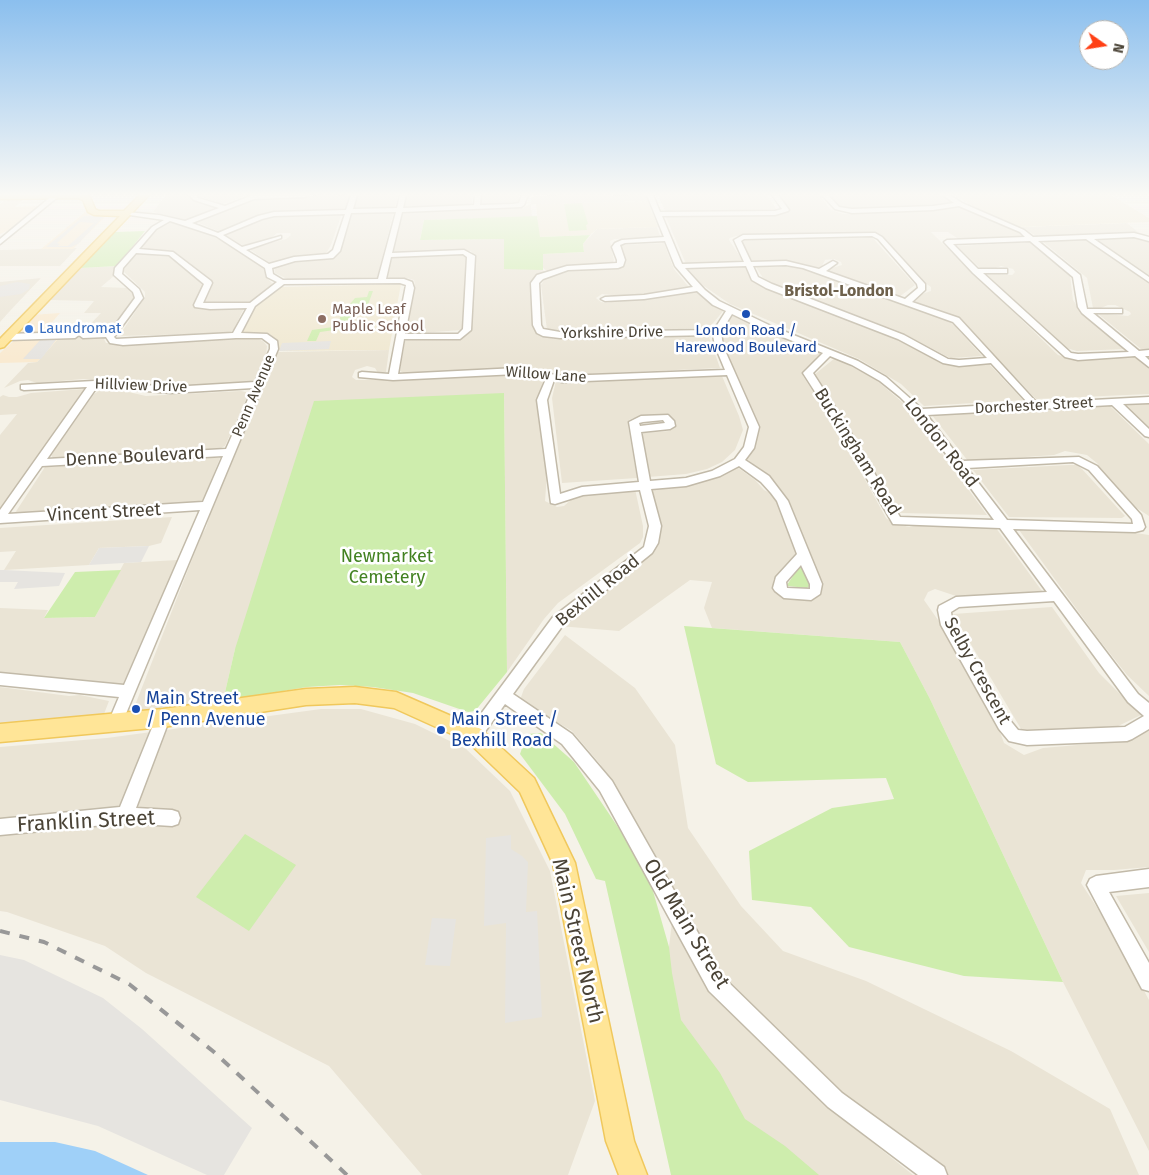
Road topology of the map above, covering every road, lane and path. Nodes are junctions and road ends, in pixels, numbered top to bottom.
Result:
1 (78, 250) edge
2 (90, 250) edge
3 (134, 250) joint
4 (240, 250) edge
5 (336, 250) edge
6 (389, 250) edge
7 (616, 250) edge
8 (672, 250) edge
9 (741, 250) edge
10 (891, 250) edge
11 (955, 250) edge
12 (1045, 250) edge
13 (1106, 250) edge
14 (388, 255) junction
15 (834, 263) dead end
16 (748, 264) junction
17 (679, 266) junction
18 (268, 267) junction
19 (1004, 271) dead end
20 (820, 272) junction
21 (976, 272) junction
22 (1149, 280) edge
23 (282, 282) junction
24 (381, 282) junction
25 (698, 288) junction
26 (605, 299) dead end
27 (906, 302) junction
28 (252, 305) junction
29 (730, 310) junction
30 (1085, 311) junction
31 (1119, 311) dead end
32 (716, 332) junction
33 (112, 334) junction
34 (236, 335) junction
35 (400, 337) junction
36 (2, 338) edge
37 (829, 352) junction
38 (1149, 353) edge
39 (1137, 354) junction
40 (992, 360) junction
41 (1149, 364) edge
42 (730, 372) junction
43 (362, 375) dead end
44 (393, 377) junction
45 (551, 377) junction
46 (94, 384) junction
47 (258, 385) junction
48 (24, 387) dead end
49 (1149, 400) edge
50 (1115, 402) junction
51 (1035, 406) junction
52 (920, 412) junction
53 (635, 429) dead end
54 (1149, 434) edge
55 (230, 452) junction
56 (740, 461) junction
57 (39, 463) junction
58 (961, 465) junction
59 (645, 486) junction
60 (207, 506) junction
61 (0, 518) edge
62 (1002, 524) junction
63 (803, 554) dead end
64 (1056, 596) junction
65 (0, 680) edge
66 (127, 692) junction
67 (503, 695) junction
68 (1149, 712) edge
69 (163, 718) junction
70 (1149, 721) edge
71 (115, 723) junction
72 (474, 735) junction
73 (2, 737) edge
74 (125, 816) junction
75 (172, 818) dead end
76 (0, 827) edge
77 (1149, 878) edge
78 (1149, 982) edge
79 (633, 1175) edge
80 (936, 1175) edge

1 - 36 main road
2 - 36 main road
3 - 28 street
3 - 33 street
4 - 18 street
5 - 18 street
6 - 14 street
7 - 32 street, Yorkshire Drive
8 - 17 street, London Road
9 - 16 street
10 - 27 street
11 - 21 street
12 - 30 street
13 - 22 street
14 - 24 street
14 - 35 street
15 - 20 street
16 - 17 street
16 - 20 street
16 - 40 street
17 - 25 street, London Road
18 - 23 street
19 - 21 street
20 - 27 street
21 - 39 street
23 - 24 street
23 - 28 street
24 - 35 street
25 - 26 street
25 - 29 street, London Road
27 - 40 street
28 - 34 street
29 - 32 street
29 - 37 street, London Road
30 - 31 street
30 - 39 street
32 - 42 street
33 - 34 street, Penn Avenue
33 - 36 street
34 - 47 street, Penn Avenue
35 - 44 street
37 - 52 street, London Road
37 - 62 street, Buckingham Road
38 - 39 street
39 - 41 street
40 - 51 street
42 - 45 street, Willow Lane
42 - 56 street
43 - 44 street, Willow Lane
44 - 45 street, Willow Lane
45 - 59 street
46 - 47 street, Hillview Drive
46 - 48 street, Hillview Drive
46 - 57 street
47 - 55 street, Penn Avenue
49 - 50 street, Dorchester Street
50 - 51 street, Dorchester Street
50 - 54 street
51 - 52 street, Dorchester Street
52 - 58 street, London Road
53 - 59 street, Bexhill Road
55 - 57 street, Denne Boulevard
55 - 60 street, Penn Avenue
56 - 59 street
56 - 63 street
57 - 61 street
58 - 62 street, London Road
58 - 62 street
59 - 67 street, Bexhill Road
60 - 61 street, Vincent Street
60 - 66 street, Penn Avenue
62 - 64 street, London Road
64 - 68 street, London Road
64 - 70 street, Selby Crescent
65 - 66 street
66 - 71 street, Penn Avenue
67 - 72 street, Bexhill Road
67 - 80 street, Old Main Street
69 - 71 main road, Main Street North
69 - 72 main road, Main Street North
69 - 74 street
71 - 73 main road, Main Street North
72 - 79 main road, Main Street North
74 - 75 street, Franklin Street
74 - 76 street, Franklin Street
77 - 78 street

